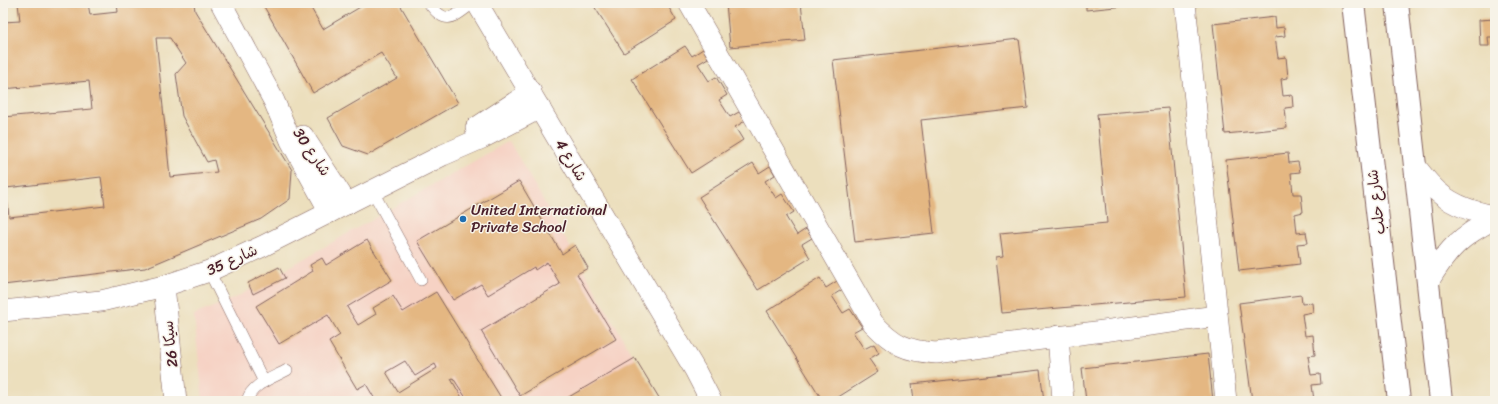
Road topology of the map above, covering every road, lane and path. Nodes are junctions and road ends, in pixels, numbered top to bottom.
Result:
1 (221, 3) edge
2 (429, 3) edge
3 (473, 3) edge
4 (477, 3) edge
5 (689, 3) edge
6 (1185, 3) edge
7 (1353, 3) edge
8 (1397, 3) edge
9 (536, 100) junction
10 (1416, 167) junction
11 (372, 190) junction
12 (338, 208) junction
13 (1495, 216) edge
14 (1495, 219) edge
15 (209, 271) junction
16 (421, 280) dead end
17 (1428, 282) junction
18 (164, 286) junction
19 (3, 311) edge
20 (1217, 316) junction
21 (1058, 336) junction
22 (287, 370) dead end
23 (264, 382) junction
24 (176, 401) edge
25 (247, 401) edge
26 (711, 401) edge
27 (1063, 401) edge
28 (1226, 401) edge
29 (1399, 401) edge
30 (1441, 401) edge

1 - 12 street, شارع 30
2 - 3 lane
4 - 9 street, شارع 4
5 - 21 street
6 - 20 street
7 - 29 street, شارع حلب
8 - 10 street
9 - 11 street, شارع 35
9 - 26 street, شارع 4
10 - 13 street
10 - 17 street
11 - 12 street, شارع 35
11 - 16 lane
12 - 15 street, شارع 35
14 - 17 street
15 - 18 street, شارع 35
15 - 23 lane
17 - 30 street
18 - 19 street, شارع 35
18 - 24 street, سيكا 26
20 - 21 street
20 - 28 street
21 - 27 street
22 - 23 lane
23 - 25 lane

